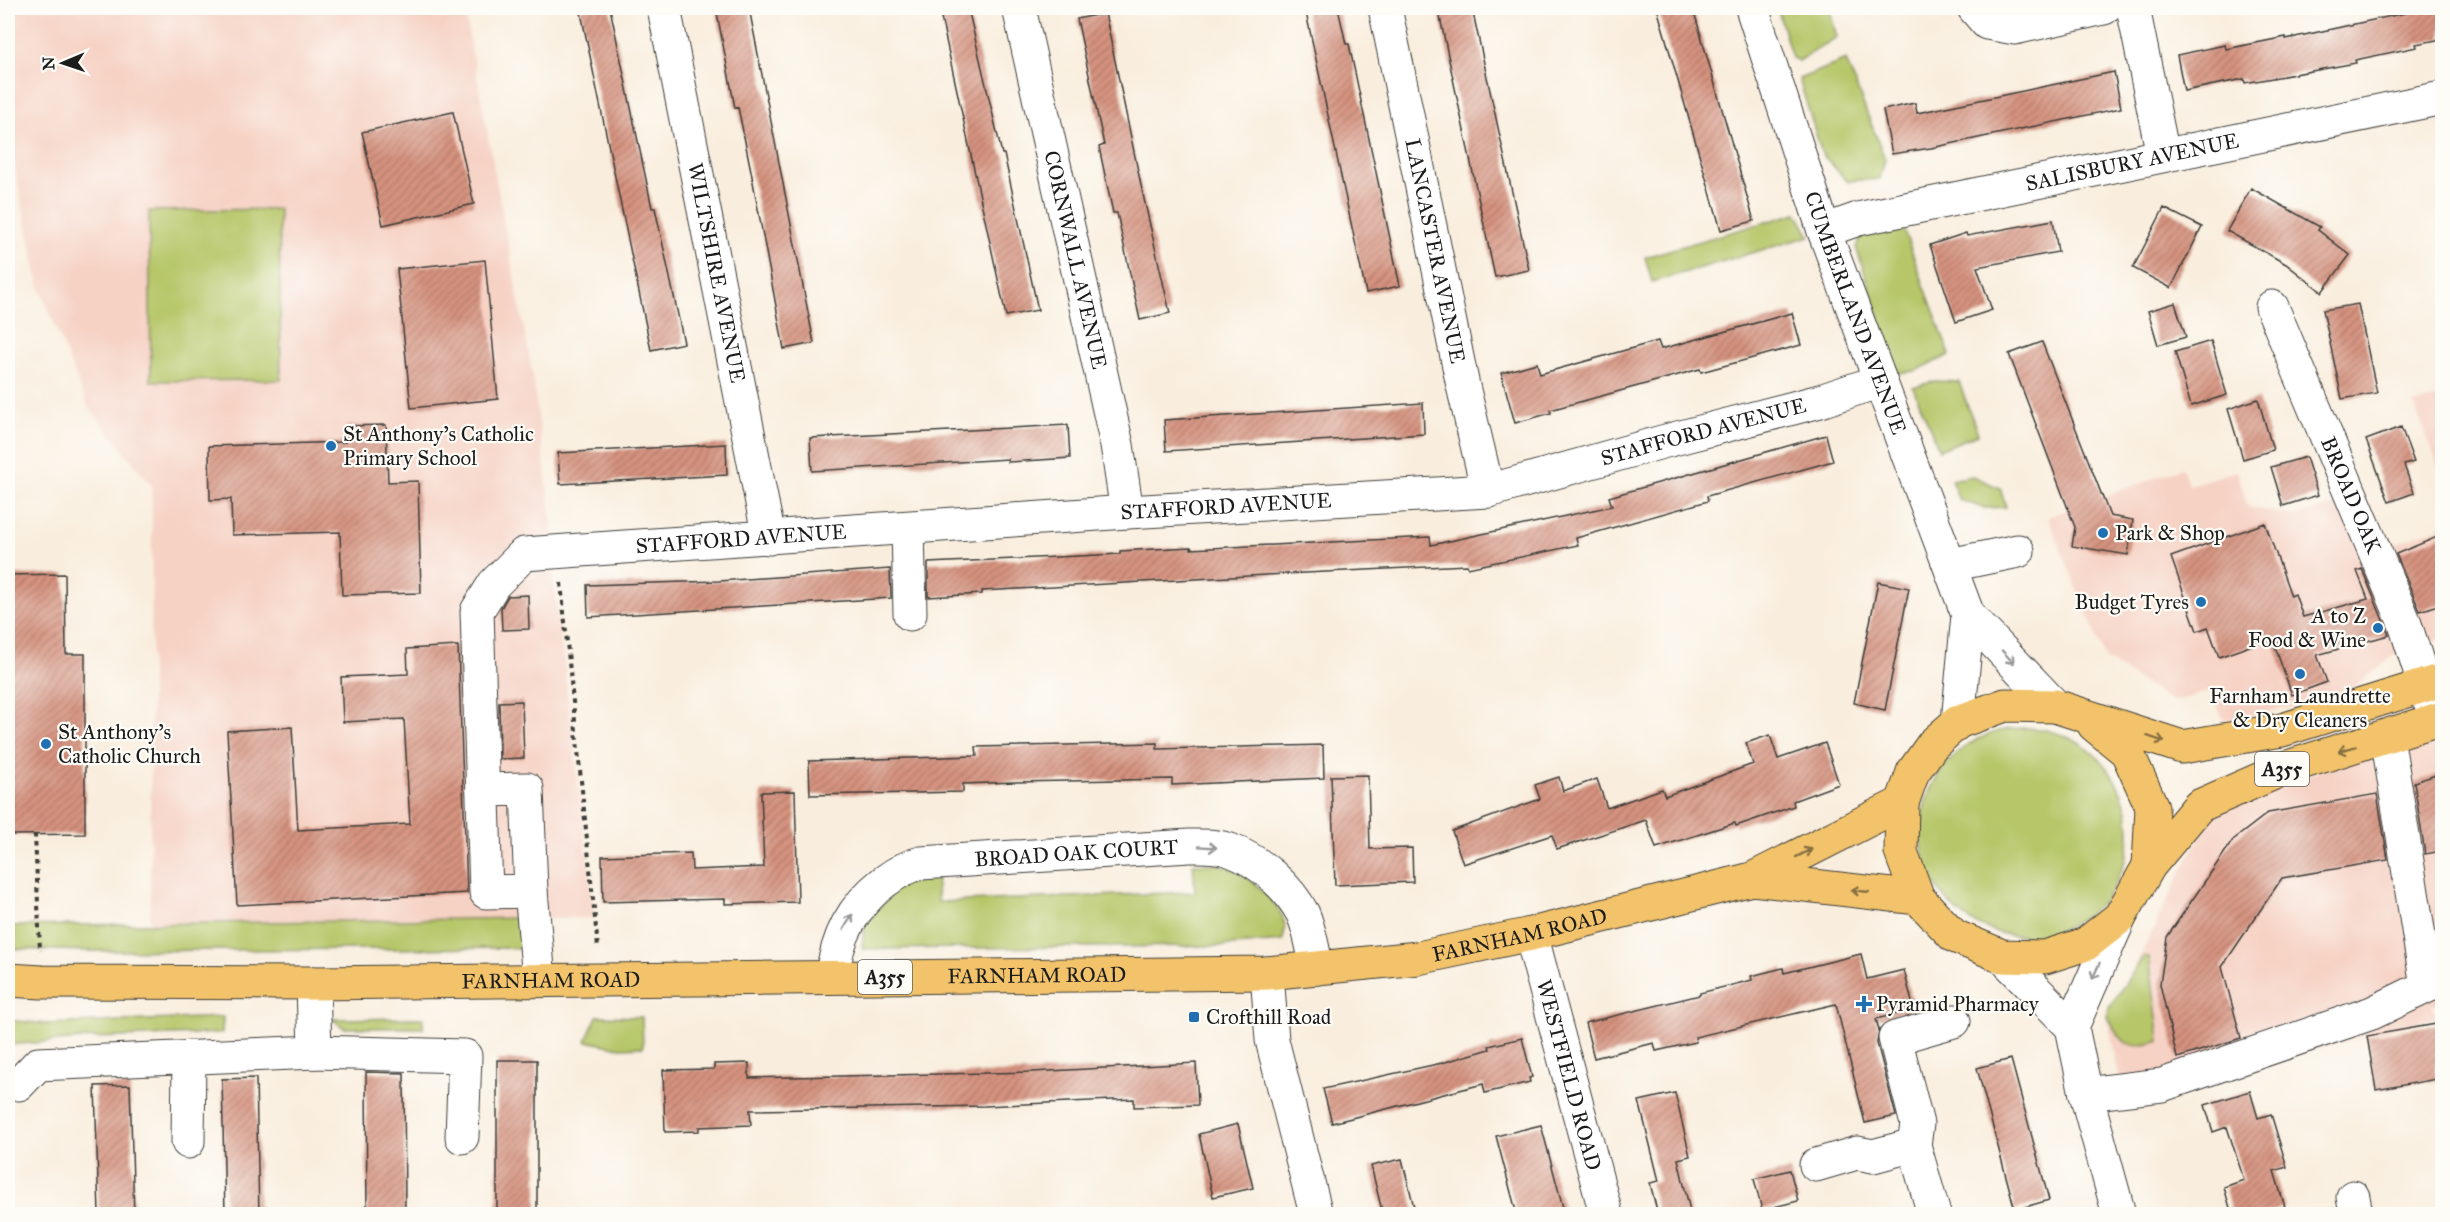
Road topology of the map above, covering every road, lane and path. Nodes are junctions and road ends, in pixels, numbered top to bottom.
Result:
1 (664, 8) edge
2 (1019, 8) edge
3 (1385, 8) edge
4 (1752, 8) edge
5 (1974, 8) edge
6 (2104, 8) edge
7 (2133, 8) edge
8 (2442, 98) edge
9 (2163, 155) junction
10 (1824, 231) junction
11 (2272, 307) dead end
12 (1880, 381) junction
13 (1488, 491) junction
14 (1127, 512) junction
15 (908, 528) junction
16 (769, 538) junction
17 (2018, 551) dead end
18 (558, 552) junction
19 (1950, 565) junction
20 (910, 614) dead end
21 (1968, 615) junction
22 (2434, 683) edge
23 (2068, 711) junction
24 (2439, 719) edge
25 (1958, 722) junction
26 (2387, 736) junction
27 (483, 790) junction
28 (1902, 803) junction
29 (35, 834) dead end
30 (2149, 866) junction
31 (1752, 879) junction
32 (531, 891) junction
33 (1918, 898) junction
34 (2120, 917) junction
35 (1531, 934) junction
36 (2002, 956) junction
37 (599, 960) dead end
38 (1317, 968) junction
39 (1267, 973) junction
40 (831, 977) junction
41 (539, 979) junction
42 (8, 980) edge
43 (42, 982) junction
44 (2435, 982) edge
45 (313, 983) junction
46 (1954, 1021) dead end
47 (2072, 1027) junction
48 (315, 1052) junction
49 (189, 1058) junction
50 (19, 1084) dead end
51 (2086, 1094) junction
52 (462, 1137) dead end
53 (188, 1142) dead end
54 (1914, 1145) junction
55 (1816, 1165) dead end
56 (1316, 1215) edge
57 (1606, 1215) edge
58 (1934, 1215) edge
59 (2119, 1215) edge

1 - 16 street, WILTSHIRE AVENUE
2 - 14 street, CORNWALL AVENUE
3 - 13 street, LANCASTER AVENUE
4 - 10 street, CUMBERLAND AVENUE
5 - 6 street
7 - 9 street
8 - 9 street, SALISBURY AVENUE
9 - 10 street, SALISBURY AVENUE
10 - 12 street, CUMBERLAND AVENUE
11 - 22 street, BROAD OAK
12 - 13 street, STAFFORD AVENUE
12 - 19 street, CUMBERLAND AVENUE
13 - 14 street, STAFFORD AVENUE
14 - 15 street, STAFFORD AVENUE
15 - 16 street, STAFFORD AVENUE
15 - 20 street
16 - 18 street, STAFFORD AVENUE
17 - 19 street
18 - 27 street, STAFFORD AVENUE
18 - 37 path
19 - 21 street, CUMBERLAND AVENUE
21 -> 23 street, CUMBERLAND AVENUE
21 - 25 street, CUMBERLAND AVENUE
23 -> 22 main road, A355
22 - 24 street, BROAD OAK
23 - 25 main road, A355
23 - 30 main road, A355
24 - 26 main road, A355
25 - 28 main road, A355
26 -> 30 main road, A355
26 - 44 street
27 - 32 street
27 - 32 street, STAFFORD AVENUE
31 -> 28 main road, FARNHAM ROAD / A355
28 - 33 main road, A355
29 - 43 path
30 - 34 main road, A355
33 -> 31 main road, FARNHAM ROAD / A355
31 - 35 main road, FARNHAM ROAD / A355
32 - 41 street
33 - 36 main road, A355
34 - 36 main road, A355
34 -> 47 street
35 - 38 main road, FARNHAM ROAD / A355
35 - 57 street, WESTFIELD ROAD
36 - 47 street
38 - 39 main road, FARNHAM ROAD / A355
40 -> 38 street, BROAD OAK COURT
39 - 40 main road, FARNHAM ROAD / A355
39 - 56 street
40 - 41 main road, FARNHAM ROAD / A355
41 - 45 main road, FARNHAM ROAD / A355
42 - 43 main road, FARNHAM ROAD / A355
43 - 45 main road, FARNHAM ROAD / A355
44 - 51 street
45 - 48 street
46 - 54 street
47 - 51 street
48 - 49 street
48 - 52 street
49 - 50 street
49 - 53 street
51 - 59 street
54 - 55 street
54 - 58 street

